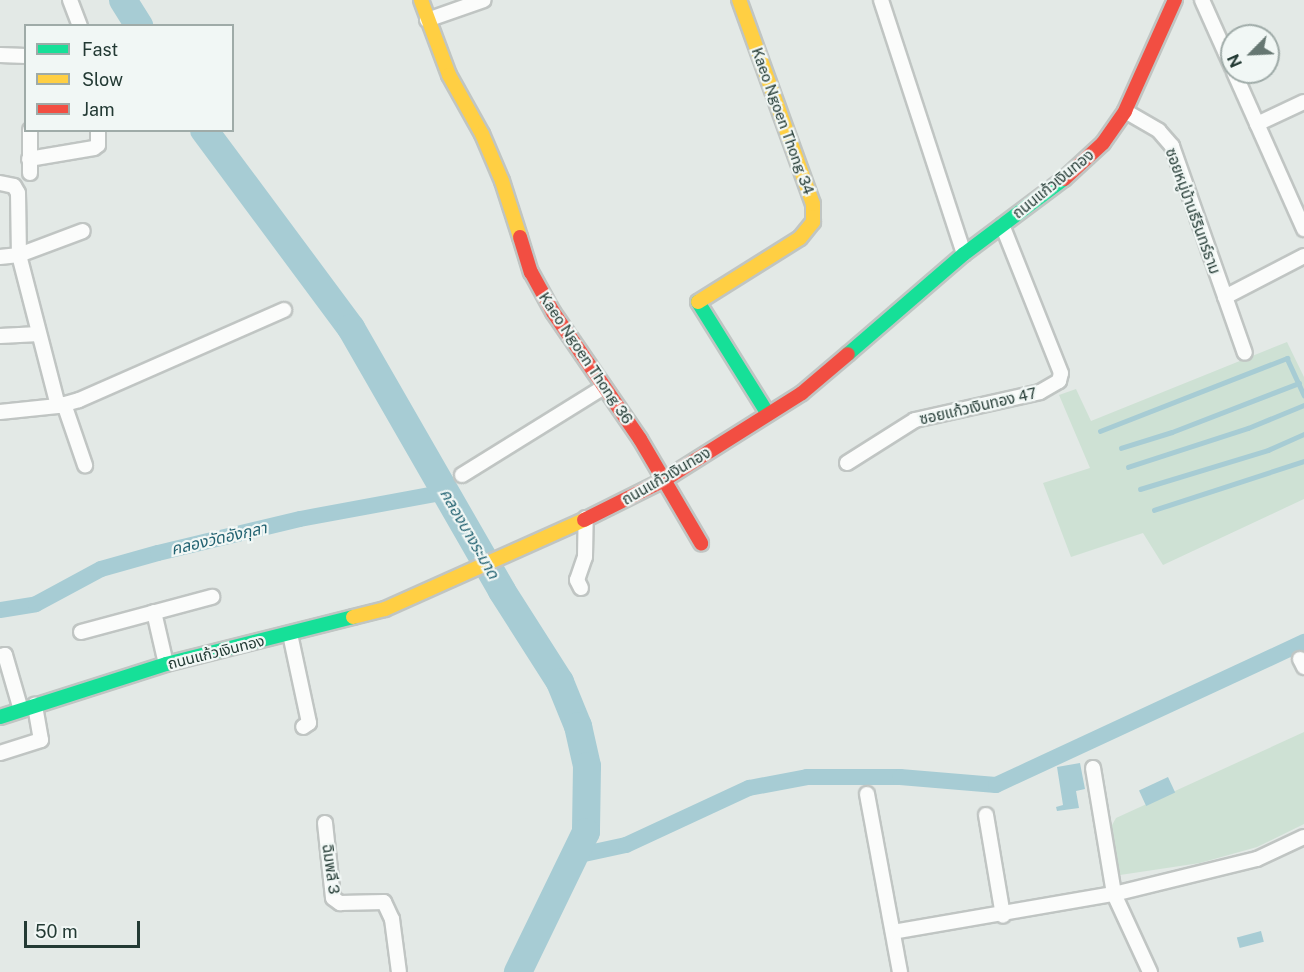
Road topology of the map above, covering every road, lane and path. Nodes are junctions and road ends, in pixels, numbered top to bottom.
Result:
1 (70, 0) edge
2 (421, 0) edge
3 (484, 0) edge
4 (739, 0) edge
5 (881, 0) edge
6 (1175, 0) edge
7 (1202, 0) edge
8 (427, 20) junction
9 (79, 24) edge
10 (1220, 40) edge
11 (0, 55) edge
12 (24, 56) edge
13 (1239, 84) edge
14 (1304, 102) edge
15 (1125, 111) junction
16 (1257, 124) junction
17 (30, 132) edge
18 (98, 132) edge
19 (0, 183) edge
20 (1002, 225) junction
21 (1304, 229) edge
22 (83, 231) dead end
23 (964, 254) junction
24 (19, 255) junction
25 (0, 256) edge
26 (1304, 256) edge
27 (1225, 297) junction
28 (284, 310) dead end
29 (39, 334) junction
30 (0, 336) edge
31 (1245, 353) dead end
32 (604, 387) junction
33 (61, 405) junction
34 (0, 412) edge
35 (768, 414) junction
36 (847, 463) dead end
37 (85, 465) dead end
38 (462, 475) dead end
39 (664, 480) junction
40 (586, 518) junction
41 (701, 543) dead end
42 (581, 588) dead end
43 (213, 597) dead end
44 (154, 612) junction
45 (81, 632) dead end
46 (290, 634) junction
47 (0, 656) edge
48 (166, 664) junction
49 (35, 705) junction
50 (21, 710) junction
51 (0, 717) edge
52 (303, 727) dead end
53 (0, 753) edge
54 (1093, 768) dead end
55 (867, 794) dead end
56 (986, 815) dead end
57 (325, 823) dead end
58 (1304, 837) edge
59 (1114, 894) junction
60 (1004, 916) junction
61 (893, 932) junction
62 (399, 972) edge
63 (900, 972) edge
64 (1150, 972) edge

1 - 9 street
2 - 8 street, Kaeo Ngoen Thong 36
3 - 8 street
4 - 35 street, Kaeo Ngoen Thong 34
5 - 23 street
6 - 15 street, ถนนแก้วเงินทอง
7 - 10 street
8 - 32 street, Kaeo Ngoen Thong 36
11 - 12 street
13 - 16 street
14 - 16 street
15 - 20 street, ถนนแก้วเงินทอง
15 - 27 street, ซอยหมู่บ้านธีรินทร์ธาม
16 - 21 street
17 - 18 street
19 - 24 street
20 - 23 street, ถนนแก้วเงินทอง
20 - 36 street, ซอยแก้วเงินทอง 47
22 - 24 street
23 - 35 street, ถนนแก้วเงินทอง
24 - 25 street
24 - 29 street
26 - 27 street
27 - 31 street, ซอยหมู่บ้านธีรินทร์ธาม
28 - 33 street
29 - 30 street
29 - 33 street
32 - 38 street
32 - 39 street, Kaeo Ngoen Thong 36
33 - 34 street
33 - 37 street
35 - 39 street, ถนนแก้วเงินทอง
39 - 40 street, ถนนแก้วเงินทอง
39 - 41 street, Kaeo Ngoen Thong 36
40 - 42 street
40 - 46 street, ถนนแก้วเงินทอง
43 - 44 street
44 - 45 street
44 - 48 street
46 - 48 street, ถนนแก้วเงินทอง
46 - 52 street
47 - 50 street
48 - 49 street, ถนนแก้วเงินทอง
49 - 50 street, ถนนแก้วเงินทอง
49 - 53 street
50 - 51 street, ถนนแก้วเงินทอง
54 - 59 street
55 - 61 street
56 - 60 street
57 - 62 street, ฉิมพลี 3
58 - 59 street
59 - 60 street
59 - 64 street
60 - 61 street
61 - 63 street

